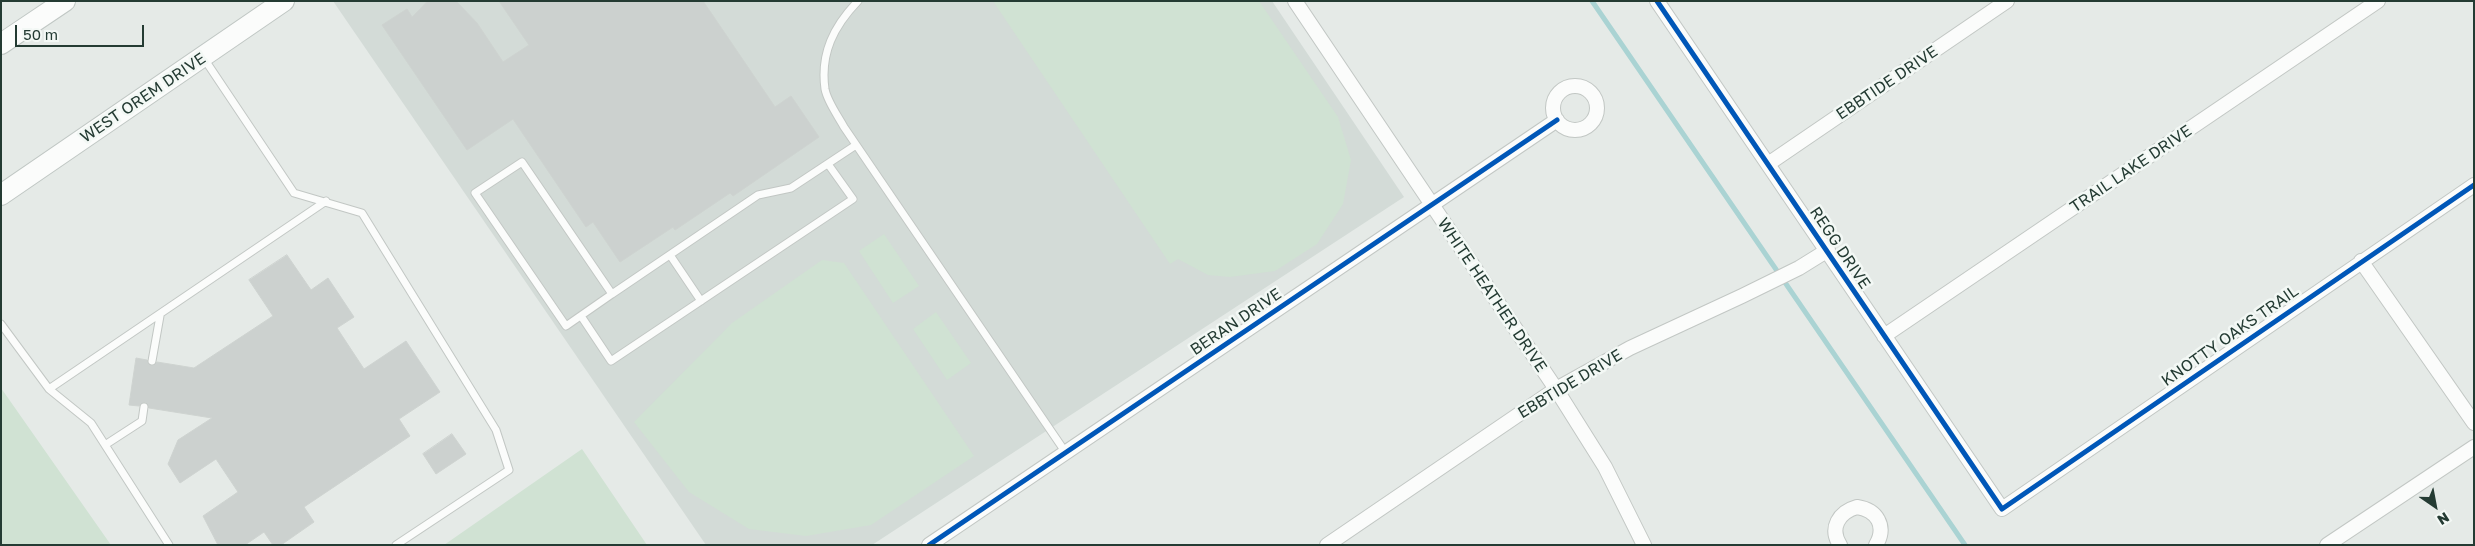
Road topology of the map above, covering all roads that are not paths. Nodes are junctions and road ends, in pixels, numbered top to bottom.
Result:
1 (65, 1) edge
2 (284, 1) edge
3 (858, 1) edge
4 (1295, 1) edge
5 (1657, 1) edge
6 (2007, 1) edge
7 (2378, 1) edge
8 (1, 44) edge
9 (203, 57) junction
10 (1557, 120) dead end
11 (856, 145) junction
12 (828, 164) junction
13 (1768, 164) junction
14 (2474, 185) edge
15 (1, 195) edge
16 (326, 202) junction
17 (1430, 205) junction
18 (1828, 250) junction
19 (670, 255) junction
20 (2361, 261) junction
21 (612, 294) junction
22 (701, 301) junction
23 (160, 316) junction
24 (581, 316) junction
25 (1, 324) edge
26 (1884, 336) junction
27 (152, 361) dead end
28 (49, 389) junction
29 (1556, 389) junction
30 (144, 407) dead end
31 (2474, 423) edge
32 (105, 445) junction
33 (2474, 447) edge
34 (1066, 453) junction
35 (2002, 509) joint
36 (1838, 544) edge
37 (169, 545) edge
38 (396, 545) edge
39 (929, 545) edge
40 (1327, 545) edge
41 (1644, 545) edge
42 (1876, 545) edge
43 (2327, 545) edge

1 - 8 main road
2 - 9 main road, WEST OREM DRIVE
3 - 11 lane
4 - 17 street, WHITE HEATHER DRIVE
5 - 13 street, REGG DRIVE
6 - 13 street, EBBTIDE DRIVE
7 - 26 street, TRAIL LAKE DRIVE
9 - 15 main road, WEST OREM DRIVE
9 - 16 lane
10 - 17 street, BERAN DRIVE
11 - 12 lane
11 - 34 lane
12 - 19 lane
12 - 22 lane
13 - 18 street, REGG DRIVE
14 - 20 street, KNOTTY OAKS TRAIL
16 - 23 lane
16 - 38 lane
17 - 29 street, WHITE HEATHER DRIVE
17 - 34 street, BERAN DRIVE
18 - 26 street, REGG DRIVE
18 - 29 street, EBBTIDE DRIVE
19 - 21 lane
19 - 22 lane
20 - 31 street
20 - 35 street, KNOTTY OAKS TRAIL
21 - 24 lane
21 - 24 lane
22 - 24 lane
23 - 27 lane
23 - 28 lane
25 - 28 lane
26 - 35 street, REGG DRIVE
28 - 32 lane
29 - 40 street, EBBTIDE DRIVE
29 - 41 street, WHITE HEATHER DRIVE
30 - 32 lane
32 - 37 lane
33 - 43 street
34 - 39 street, BERAN DRIVE
36 - 42 street

